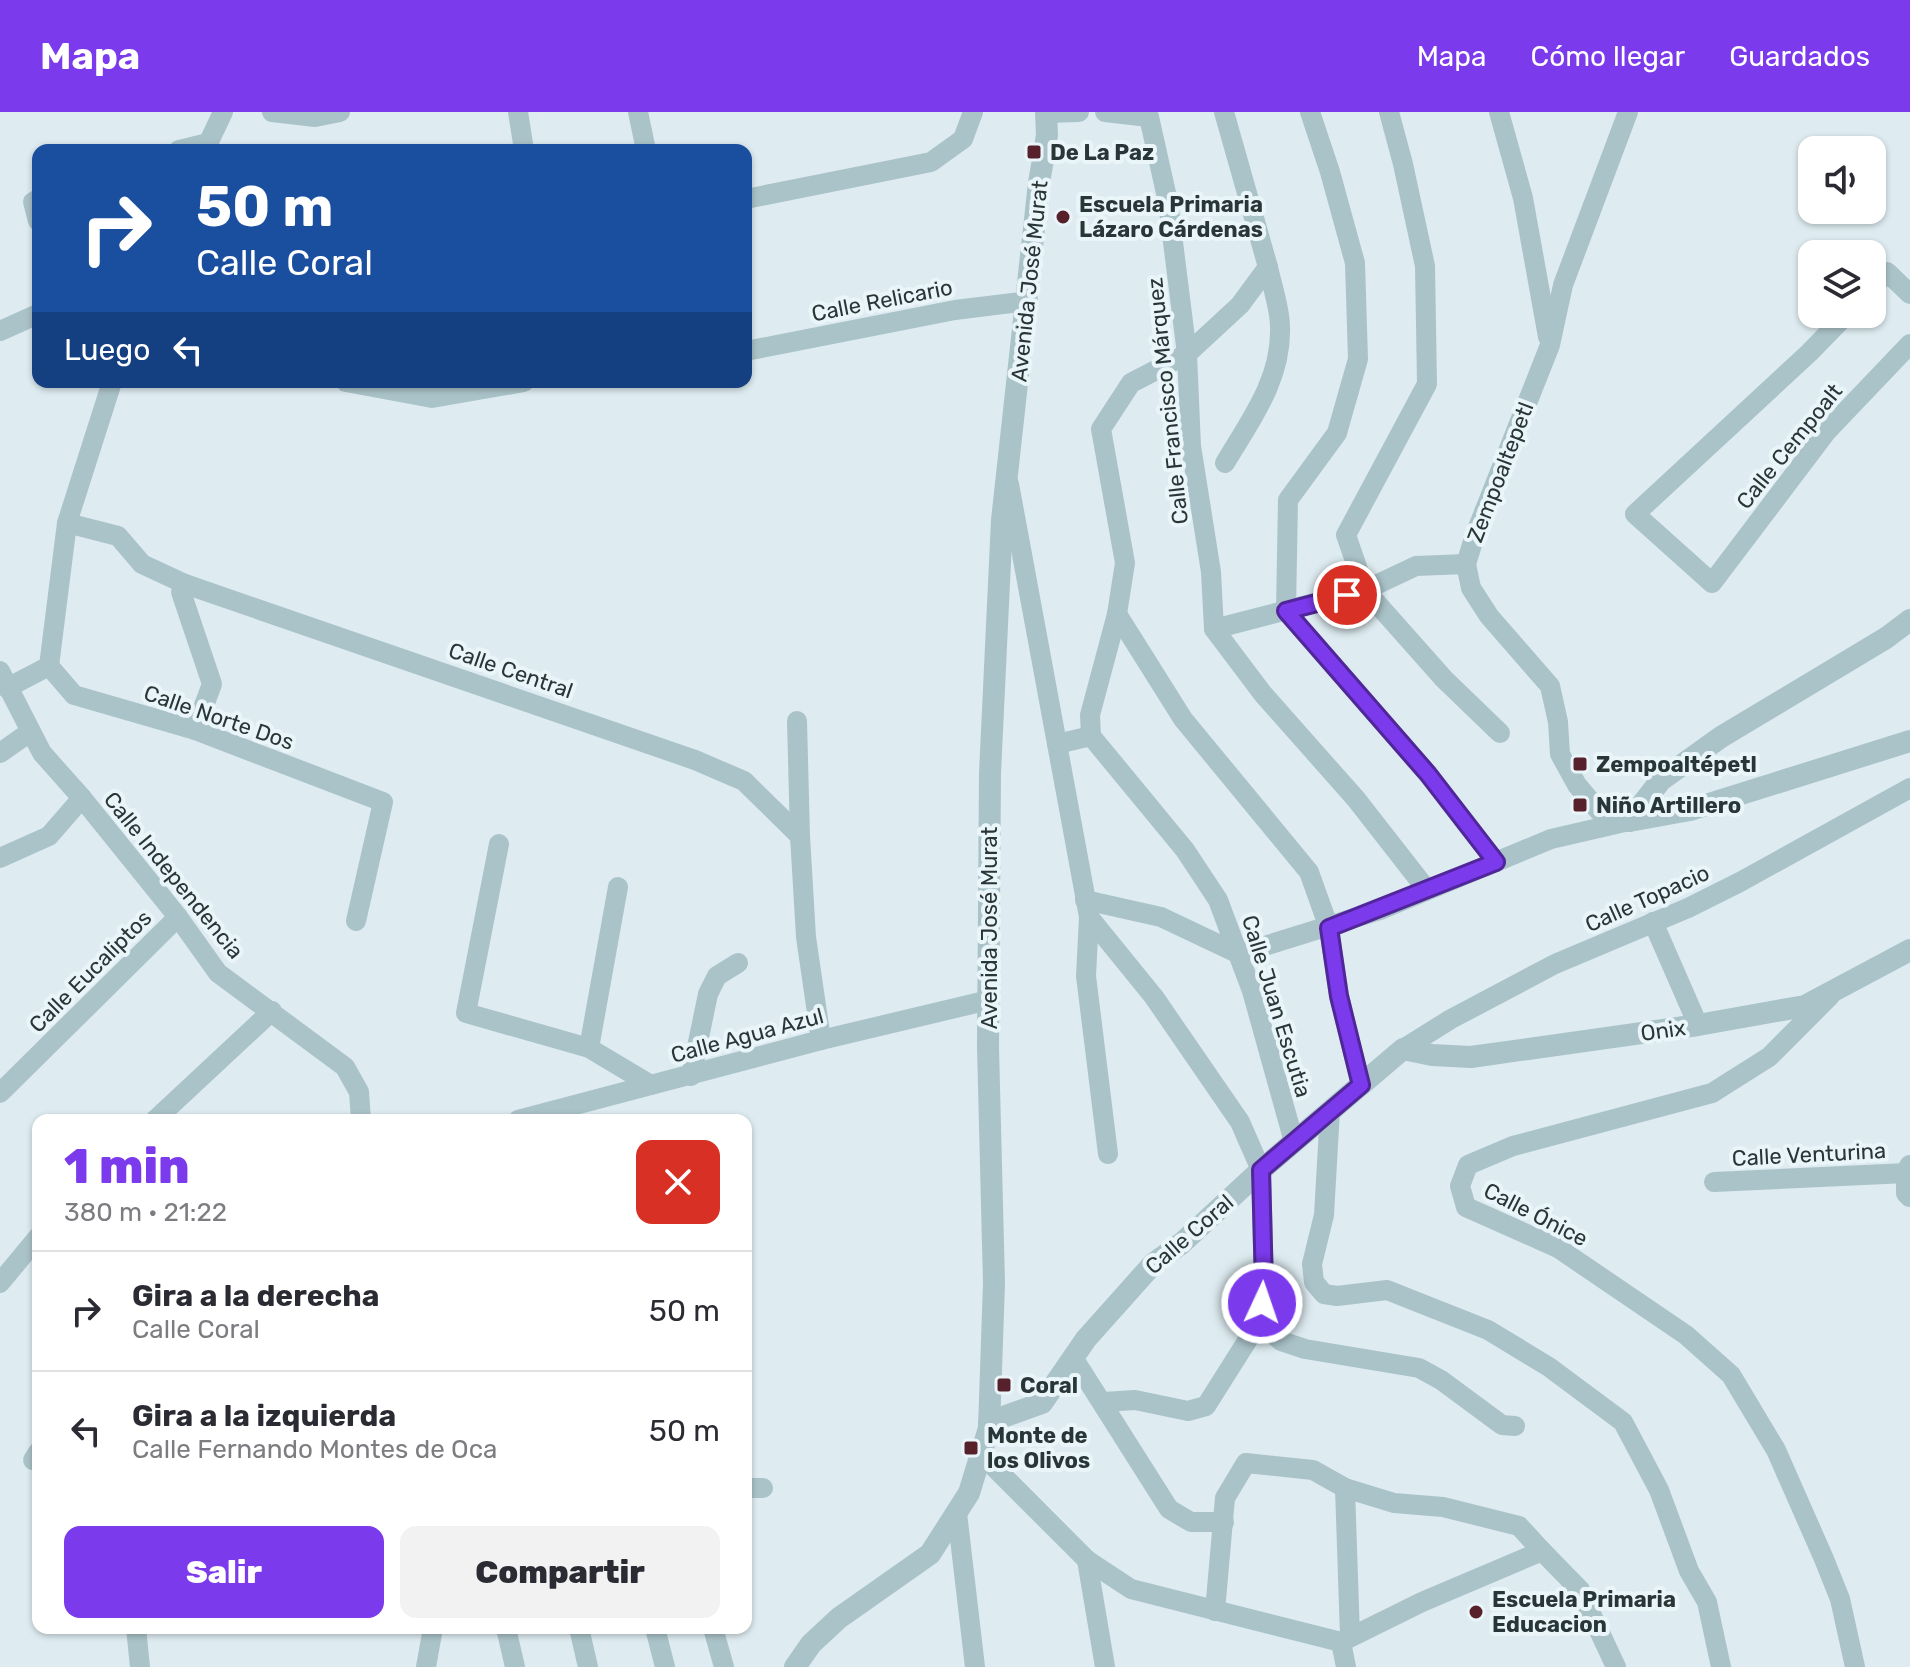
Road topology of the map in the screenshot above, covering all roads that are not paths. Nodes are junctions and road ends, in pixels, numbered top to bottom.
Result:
1 (223, 112) edge
2 (272, 112) edge
3 (340, 112) edge
4 (518, 112) edge
5 (638, 112) edge
6 (973, 112) edge
7 (1079, 112) edge
8 (1105, 112) edge
9 (1224, 112) edge
10 (1310, 112) edge
11 (1389, 112) edge
12 (1499, 112) edge
13 (1628, 112) edge
14 (1046, 113) edge
15 (208, 144) edge
16 (523, 144) edge
17 (645, 144) edge
18 (752, 198) edge
19 (1268, 267) junction
20 (1028, 301) junction
21 (32, 317) edge
22 (1833, 328) edge
23 (0, 331) edge
24 (1910, 344) edge
25 (1550, 345) junction
26 (752, 350) edge
27 (1187, 354) junction
28 (110, 388) edge
29 (411, 388) edge
30 (456, 388) edge
31 (433, 390) edge
32 (1225, 463) dead end
33 (1008, 477) junction
34 (67, 523) junction
35 (1466, 564) junction
36 (185, 584) junction
37 (1365, 590) junction
38 (1286, 611) junction
39 (1117, 614) junction
40 (1910, 620) edge
41 (1214, 629) junction
42 (49, 666) junction
43 (4, 679) edge
44 (797, 721) dead end
45 (195, 730) junction
46 (30, 732) junction
47 (1500, 733) dead end
48 (1091, 736) junction
49 (1910, 741) edge
50 (1057, 744) junction
51 (0, 753) edge
52 (1910, 788) edge
53 (82, 798) junction
54 (1629, 821) junction
55 (800, 836) junction
56 (499, 844) dead end
57 (0, 858) edge
58 (1496, 862) junction
59 (618, 887) dead end
60 (1427, 890) junction
61 (1087, 908) junction
62 (178, 917) junction
63 (356, 921) dead end
64 (1653, 922) junction
65 (1329, 928) junction
66 (1910, 950) edge
67 (1239, 954) junction
68 (738, 963) dead end
69 (1833, 993) junction
70 (989, 1000) junction
71 (272, 1011) junction
72 (1698, 1025) junction
73 (821, 1040) junction
74 (589, 1048) junction
75 (1403, 1049) junction
76 (691, 1076) junction
77 (651, 1085) junction
78 (1361, 1085) junction
79 (0, 1093) edge
80 (1330, 1111) junction
81 (161, 1114) edge
82 (361, 1114) edge
83 (541, 1114) edge
84 (1294, 1142) junction
85 (1108, 1154) dead end
86 (1261, 1170) junction
87 (1714, 1182) dead end
88 (1909, 1182) edge
89 (32, 1244) edge
90 (0, 1283) edge
91 (1259, 1322) junction
92 (1074, 1359) junction
93 (1103, 1402) junction
94 (989, 1422) junction
95 (1515, 1426) dead end
96 (981, 1454) junction
97 (1345, 1488) junction
98 (957, 1513) junction
99 (1224, 1522) junction
100 (1542, 1551) junction
101 (1087, 1560) junction
102 (1215, 1611) junction
103 (137, 1634) edge
104 (432, 1634) edge
105 (507, 1634) edge
106 (580, 1634) edge
107 (657, 1634) edge
108 (715, 1634) edge
109 (1346, 1639) junction
110 (1346, 1666) edge
111 (140, 1667) edge
112 (426, 1667) edge
113 (515, 1667) edge
114 (588, 1667) edge
115 (665, 1667) edge
116 (724, 1667) edge
117 (795, 1667) edge
118 (975, 1667) edge
119 (1105, 1667) edge
120 (1616, 1667) edge
121 (1721, 1667) edge
122 (1855, 1667) edge

1 - 15 street
2 - 3 street
4 - 16 street
5 - 17 street
6 - 18 street
7 - 14 street
8 - 27 street, Calle Francisco Márquez
9 - 19 street
10 - 38 street
11 - 37 street
12 - 25 street
13 - 25 street, Zempoaltepetl
14 - 20 street, Avenida José Murat
19 - 27 street
19 - 32 street
20 - 26 street, Calle Relicario
20 - 33 street, Avenida José Murat
21 - 23 street
22 - 24 street, Calle Cempoalt
25 - 35 street, Zempoaltepetl
27 - 39 street
27 - 41 street, Calle Francisco Márquez
28 - 34 street
29 - 31 street
30 - 31 street
33 - 50 street
33 - 70 street, Avenida José Murat
34 - 36 street, Calle Central
34 - 42 street
35 - 37 street
35 - 54 street, Zempoaltepetl
36 - 45 street
36 - 55 street, Calle Central
37 - 38 street
37 - 47 street
38 - 41 street
38 - 58 street
39 - 48 street
39 - 65 street
40 - 54 street
41 - 60 street
42 - 43 street
42 - 45 street, Calle Norte Dos
43 - 46 street, Calle Independencia
44 - 55 street
45 - 63 street, Calle Norte Dos
46 - 51 street
46 - 53 street, Calle Independencia
48 - 50 street
48 - 67 street, Calle Juan Escutia
49 - 54 street
50 - 61 street
52 - 64 street, Calle Topacio
53 - 57 street
53 - 62 street, Calle Independencia
54 - 58 street
55 - 73 street
56 - 74 street
58 - 60 street
59 - 74 street
60 - 65 street
61 - 67 street
61 - 85 street
61 - 86 street
62 - 71 street, Calle Independencia
62 - 79 street, Calle Eucaliptos
64 - 72 street
64 - 75 street, Calle Topacio
65 - 67 street
65 - 78 street
66 - 69 street, Onix
67 - 84 street, Calle Juan Escutia
68 - 76 street
69 - 72 street, Onix
69 - 122 street, Calle Ónice
70 - 73 street, Calle Agua Azul
70 - 94 street, Avenida José Murat
71 - 81 street
71 - 82 street, Calle Independencia
72 - 75 street, Onix
73 - 76 street, Calle Agua Azul
74 - 77 street
75 - 78 street, Calle Coral
76 - 77 street, Calle Agua Azul
77 - 83 street, Calle Agua Azul
78 - 80 street, Calle Coral
80 - 84 street, Calle Coral
80 - 121 street
84 - 86 street, Calle Coral
86 - 91 street
86 - 92 street, Calle Coral
87 - 88 street, Calle Venturina
89 - 90 street
91 - 93 street
91 - 95 street
92 - 93 street
92 - 94 street, Calle Coral
93 - 99 street
94 - 96 street, Avenida José Murat
96 - 98 street, Avenida José Murat
96 - 101 street
97 - 99 street
97 - 100 street
97 - 109 street
98 - 117 street, Avenida José Murat
98 - 118 street
99 - 102 street
100 - 109 street
100 - 120 street
101 - 102 street
101 - 119 street
102 - 109 street
103 - 111 street
104 - 112 street
105 - 113 street
106 - 114 street
107 - 115 street
108 - 116 street
109 - 110 street

